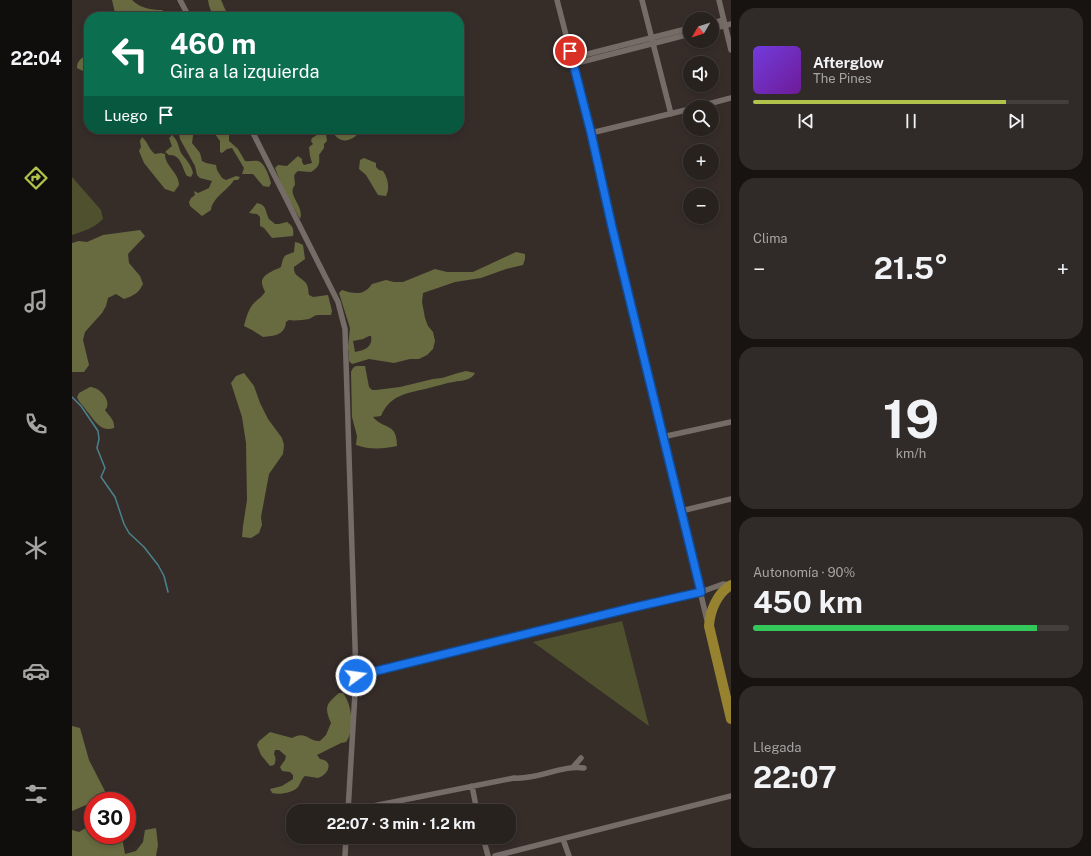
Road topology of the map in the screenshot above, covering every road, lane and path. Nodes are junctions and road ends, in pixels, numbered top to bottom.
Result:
1 (180, 0) edge
2 (557, 0) edge
3 (642, 0) edge
4 (719, 0) edge
5 (186, 12) edge
6 (727, 23) edge
7 (683, 30) edge
8 (683, 35) edge
9 (652, 41) junction
10 (731, 50) edge
11 (572, 58) junction
12 (573, 64) junction
13 (731, 98) edge
14 (719, 101) edge
15 (683, 111) edge
16 (671, 114) junction
17 (591, 133) junction
18 (254, 134) edge
19 (731, 422) edge
20 (662, 437) junction
21 (731, 499) edge
22 (681, 511) junction
23 (731, 585) edge
24 (701, 592) junction
25 (709, 626) junction
26 (356, 676) junction
27 (731, 717) edge
28 (581, 758) dead end
29 (574, 766) junction
30 (584, 768) dead end
31 (472, 786) junction
32 (731, 796) edge
33 (348, 804) edge
34 (383, 804) edge
35 (476, 804) edge
36 (563, 839) junction
37 (346, 844) edge
38 (485, 844) edge
39 (345, 856) edge
40 (488, 856) edge
41 (495, 856) edge
42 (569, 856) edge

1 - 5 street
2 - 11 street
3 - 9 street
4 - 6 street
6 - 10 street
7 - 9 street
8 - 9 street
9 - 11 street
9 - 12 street
9 - 16 street
11 - 12 street
12 - 17 street
13 - 14 street
15 - 16 street
16 - 17 street
17 - 20 street
18 - 26 street
19 - 20 street
20 - 22 street
21 - 22 street
22 - 24 street
23 - 24 street
23 - 25 highway
24 - 25 street
24 - 26 street
25 - 27 highway
26 - 33 street
28 - 29 street
29 - 30 street
29 - 31 street
31 - 34 street
31 - 35 street
32 - 36 street
36 - 41 street
36 - 42 street
37 - 39 street
38 - 40 street

